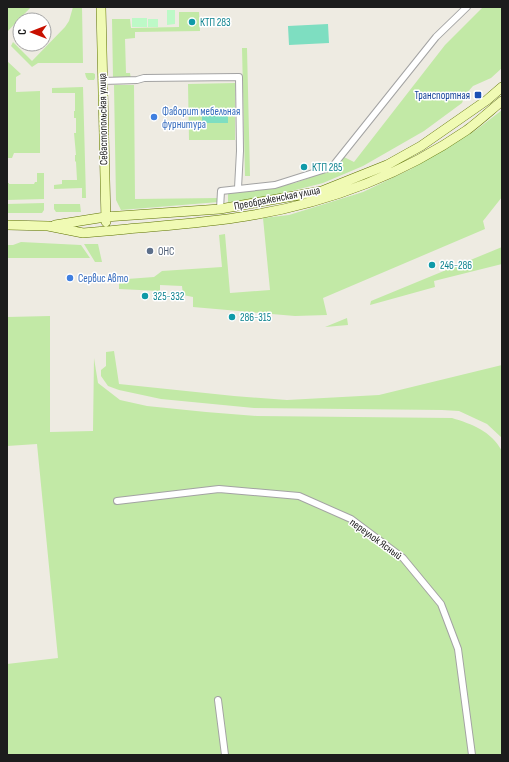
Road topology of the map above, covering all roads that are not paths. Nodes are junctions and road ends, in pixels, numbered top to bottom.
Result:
1 (101, 7) edge
2 (467, 7) edge
3 (103, 81) junction
4 (502, 87) edge
5 (502, 101) edge
6 (238, 188) junction
7 (220, 209) junction
8 (105, 217) junction
9 (7, 225) edge
10 (48, 226) junction
11 (106, 231) junction
12 (117, 501) dead end
13 (218, 700) dead end
14 (225, 755) edge
15 (472, 755) edge

1 - 3 main road, Севастопольская улица
2 - 6 street, Преображенская улица
3 - 6 street
3 - 8 main road, Севастопольская улица
4 - 7 main road, Преображенская улица
5 - 11 main road, Преображенская улица
6 - 7 street, Преображенская улица
7 - 8 main road, Преображенская улица
8 - 10 main road, Преображенская улица
8 - 11 main road, Севастопольская улица
9 - 10 main road, Преображенская улица
10 - 11 main road, Преображенская улица
12 - 15 street, переулок Ясный
13 - 14 street

